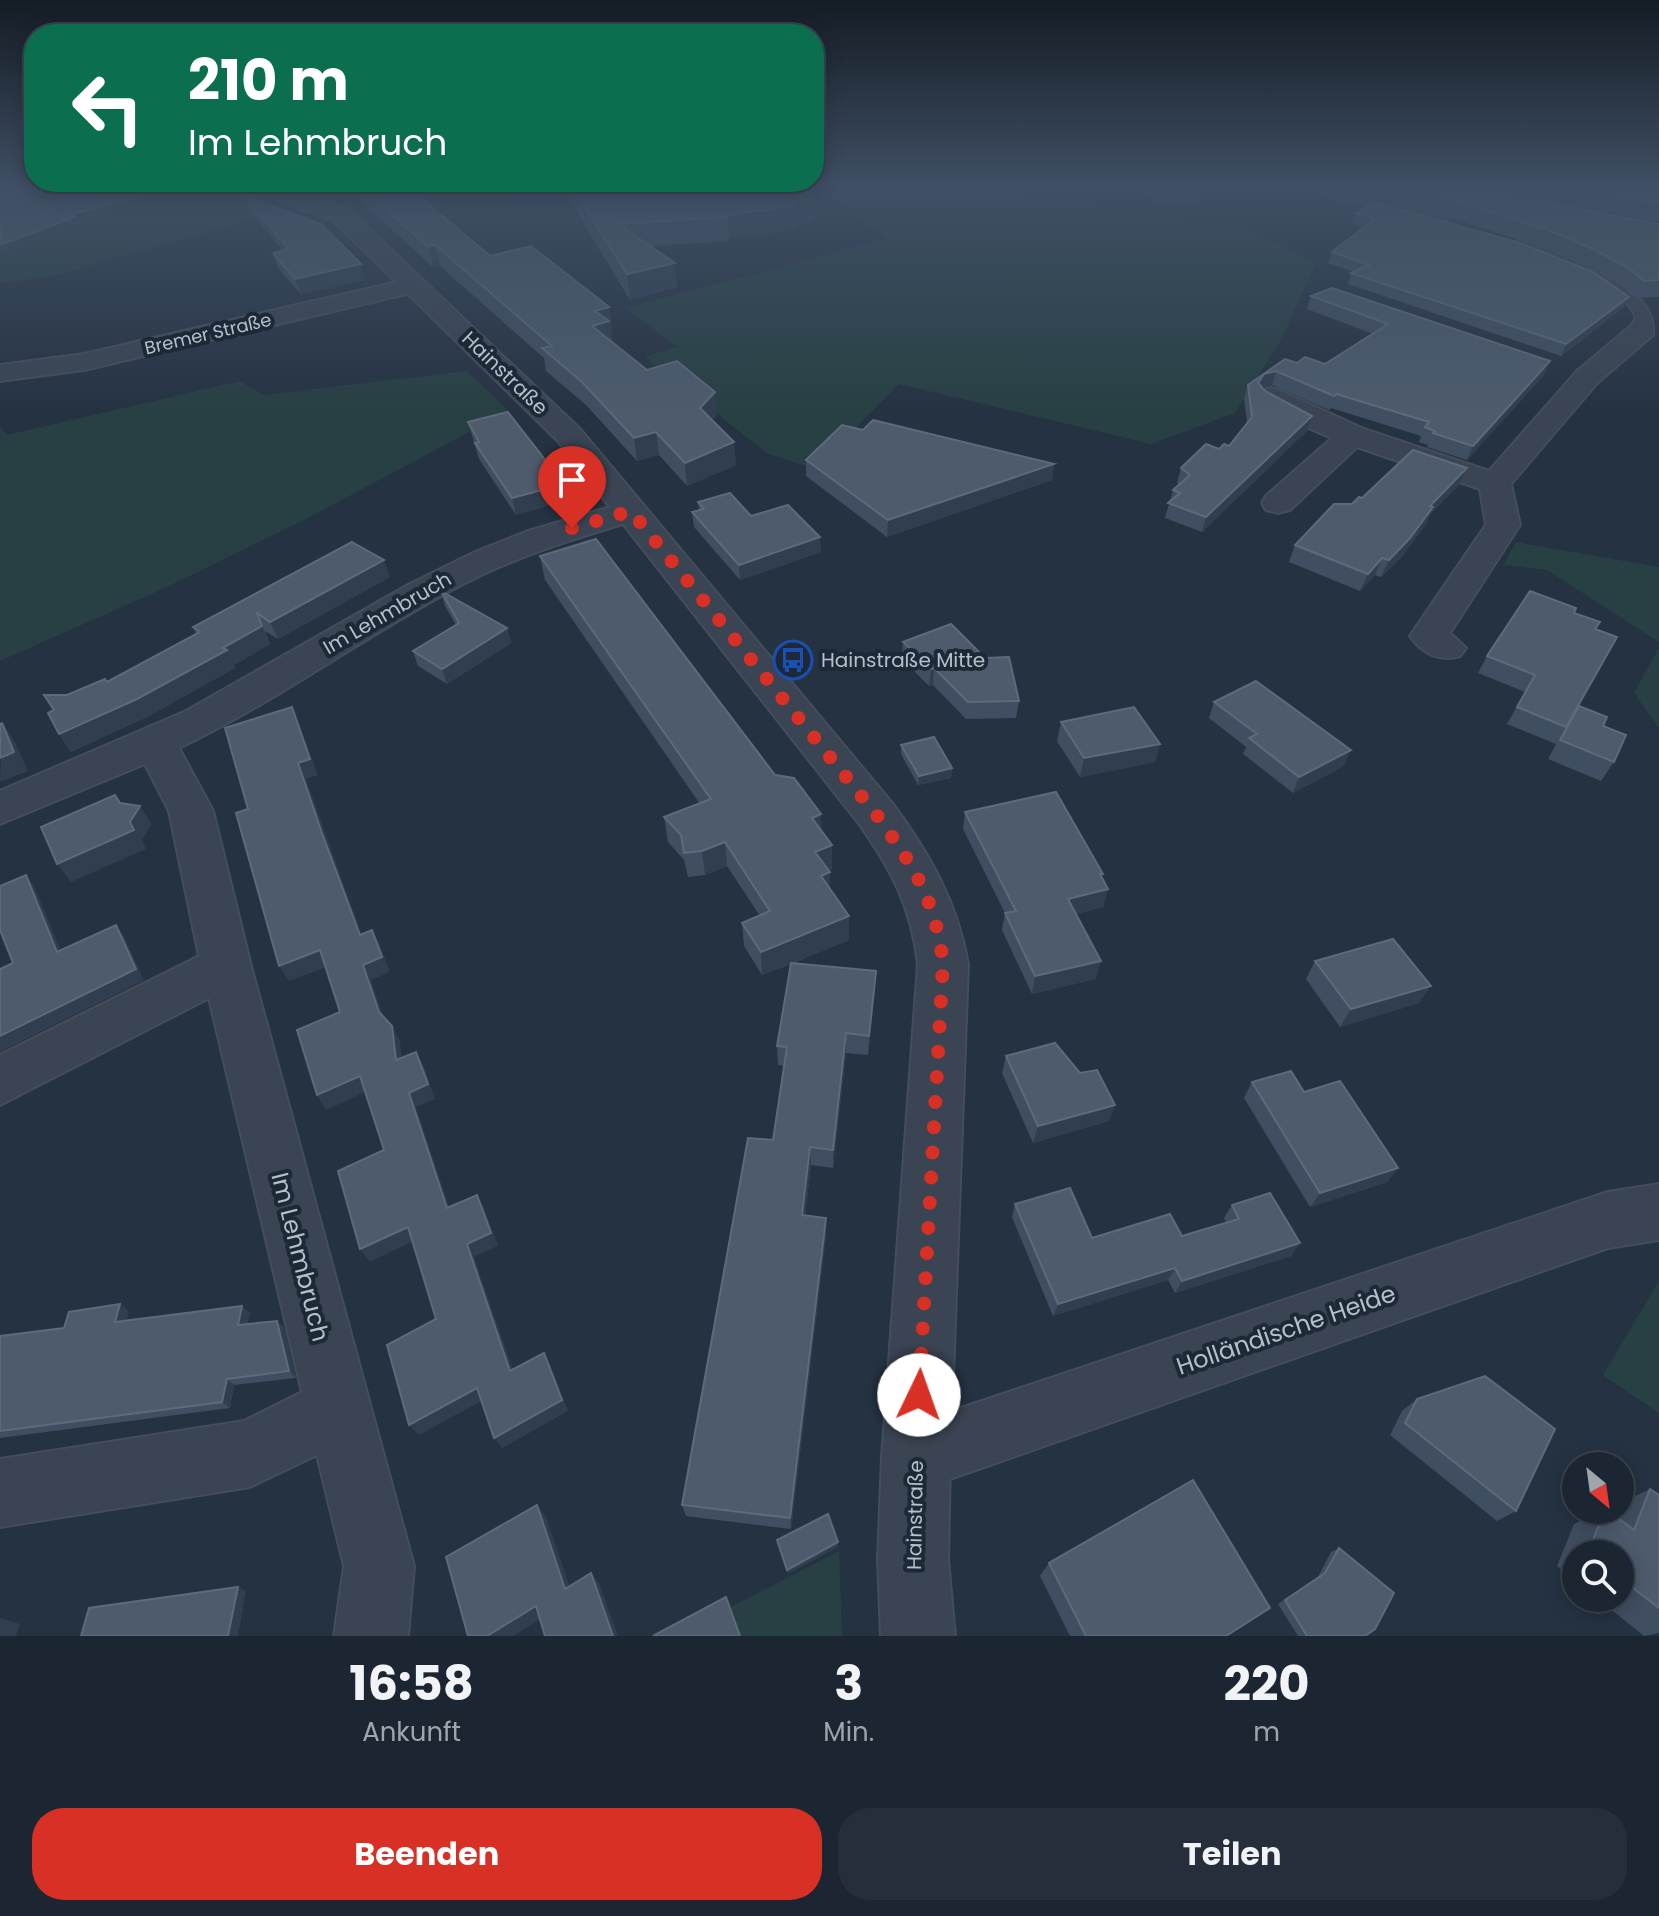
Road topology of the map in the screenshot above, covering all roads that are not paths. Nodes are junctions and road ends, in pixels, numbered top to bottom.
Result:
1 (389, 261) edge
2 (1565, 261) edge
3 (414, 285) junction
4 (1652, 332) edge
5 (0, 373) edge
6 (1271, 397) edge
7 (1352, 436) junction
8 (1495, 483) junction
9 (1278, 503) dead end
10 (631, 511) junction
11 (1447, 648) dead end
12 (155, 743) junction
13 (0, 808) edge
14 (226, 966) junction
15 (0, 1081) edge
16 (1659, 1212) edge
17 (338, 1409) junction
18 (916, 1457) junction
19 (0, 1493) edge
20 (371, 1636) edge
21 (918, 1636) edge

1 - 3 street, Hainstraße
2 - 4 street
3 - 5 street, Bremer Straße
3 - 10 street, Hainstraße
4 - 8 street
6 - 7 street
7 - 8 street
7 - 9 street
8 - 11 street
10 - 12 street, Im Lehmbruch
10 - 18 street, Hainstraße
12 - 13 street, Im Lehmbruch
12 - 14 street, Im Lehmbruch
14 - 15 street
14 - 17 street, Im Lehmbruch
16 - 18 street, Holländische Heide
17 - 19 street
17 - 20 street, Im Lehmbruch
18 - 21 street, Hainstraße

